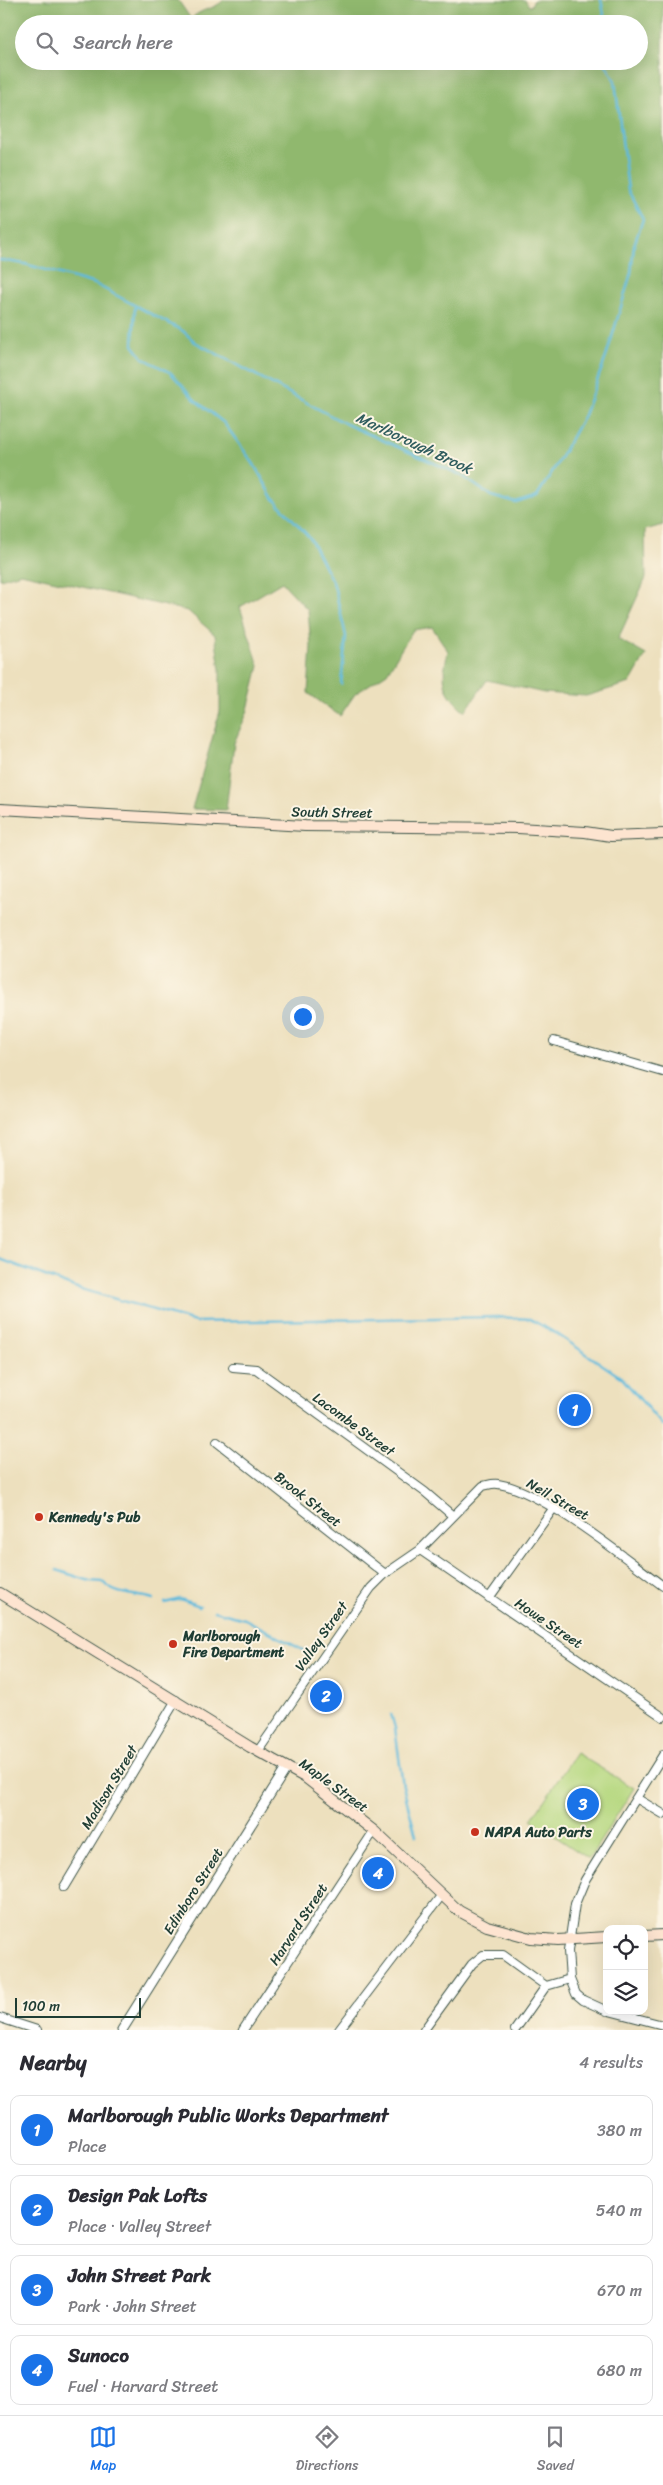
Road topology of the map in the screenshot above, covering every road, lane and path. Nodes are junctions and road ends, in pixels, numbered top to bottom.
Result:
1 (0, 809) edge
2 (663, 834) edge
3 (554, 1041) dead end
4 (663, 1072) edge
5 (233, 1367) dead end
6 (217, 1442) dead end
7 (553, 1509) junction
8 (453, 1516) junction
9 (420, 1550) junction
10 (385, 1574) junction
11 (663, 1586) edge
12 (0, 1593) edge
13 (489, 1598) junction
14 (176, 1700) junction
15 (663, 1717) edge
16 (258, 1751) junction
17 (663, 1755) edge
18 (287, 1767) junction
19 (636, 1798) junction
20 (663, 1814) edge
21 (374, 1831) junction
22 (64, 1887) dead end
23 (441, 1896) junction
24 (663, 1935) edge
25 (648, 1936) edge
26 (603, 1937) edge
27 (570, 1939) junction
28 (570, 1978) junction
29 (546, 1986) junction
30 (603, 2009) edge
31 (624, 2015) edge
32 (0, 2018) edge
33 (663, 2025) edge
34 (37, 2030) edge
35 (122, 2030) edge
36 (242, 2030) edge
37 (339, 2030) edge
38 (424, 2030) edge
39 (516, 2030) edge

1 - 2 main road, South Street
3 - 4 street
5 - 8 street, Lacombe Street
6 - 10 street, Brook Street
7 - 8 street, Neil Street
7 - 11 street, Neil Street
7 - 13 street
8 - 9 street, Neil Street
9 - 10 street, Valley Street
9 - 13 street, Howe Street
10 - 16 street, Valley Street
12 - 14 main road, Maple Street
13 - 15 street, Howe Street
14 - 16 main road, Maple Street
14 - 22 street, Madison Street
16 - 18 main road, Maple Street
17 - 19 street
18 - 21 main road, Maple Street
18 - 35 street, Edinboro Street
19 - 20 street
19 - 27 street
21 - 23 main road, Maple Street
21 - 36 street, Harvard Street
23 - 27 main road, Maple Street
23 - 37 street
24 - 25 main road
26 - 27 main road, Maple Street
27 - 28 street
28 - 29 street
28 - 30 street
29 - 38 street
29 - 39 street
31 - 33 street
32 - 34 street

